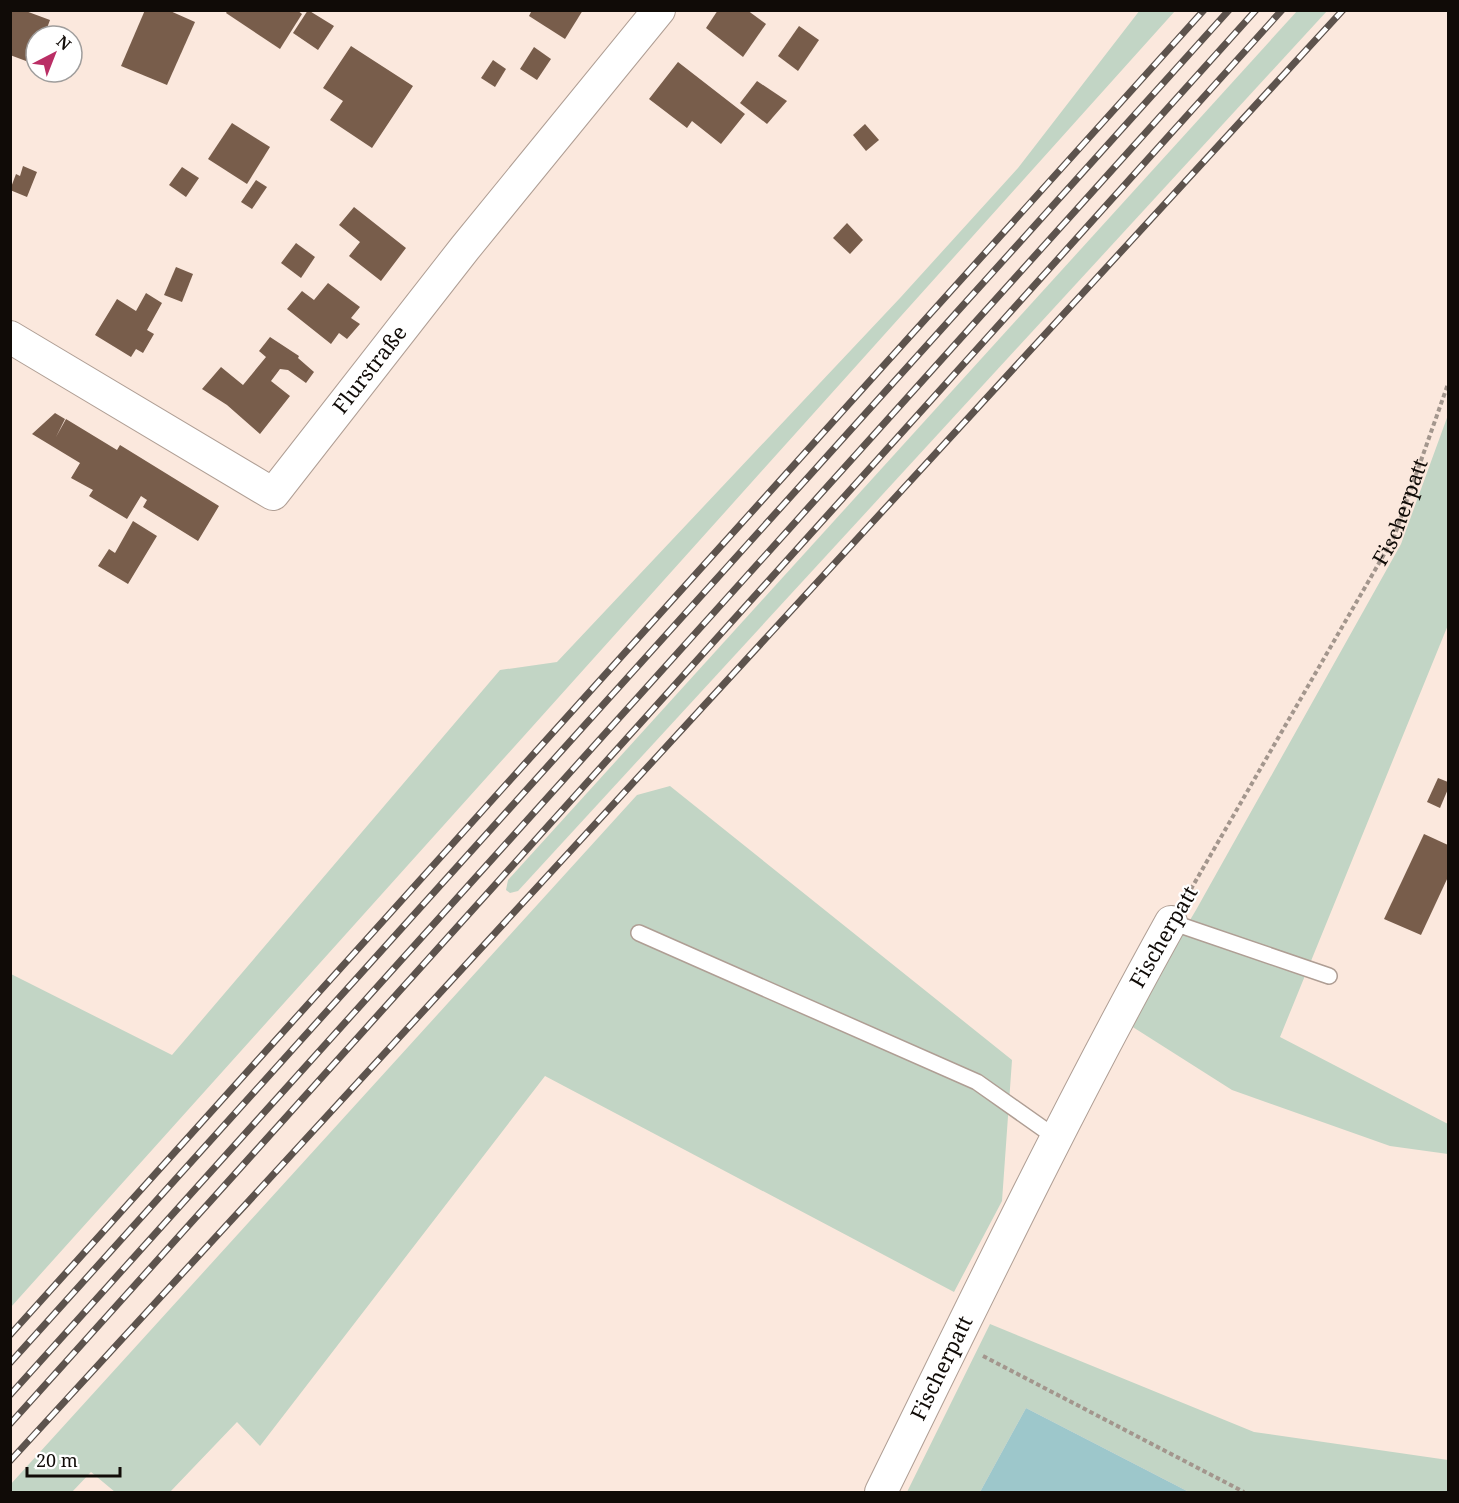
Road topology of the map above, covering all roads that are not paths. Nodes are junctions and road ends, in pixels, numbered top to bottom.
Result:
1 (659, 10) edge
2 (10, 338) edge
3 (1171, 922) joint
4 (639, 933) dead end
5 (1329, 976) dead end
6 (1055, 1137) junction
7 (881, 1492) edge

1 - 2 street, Flurstraße
3 - 5 lane
3 - 6 street, Fischerpatt
4 - 6 lane
6 - 7 street, Fischerpatt

